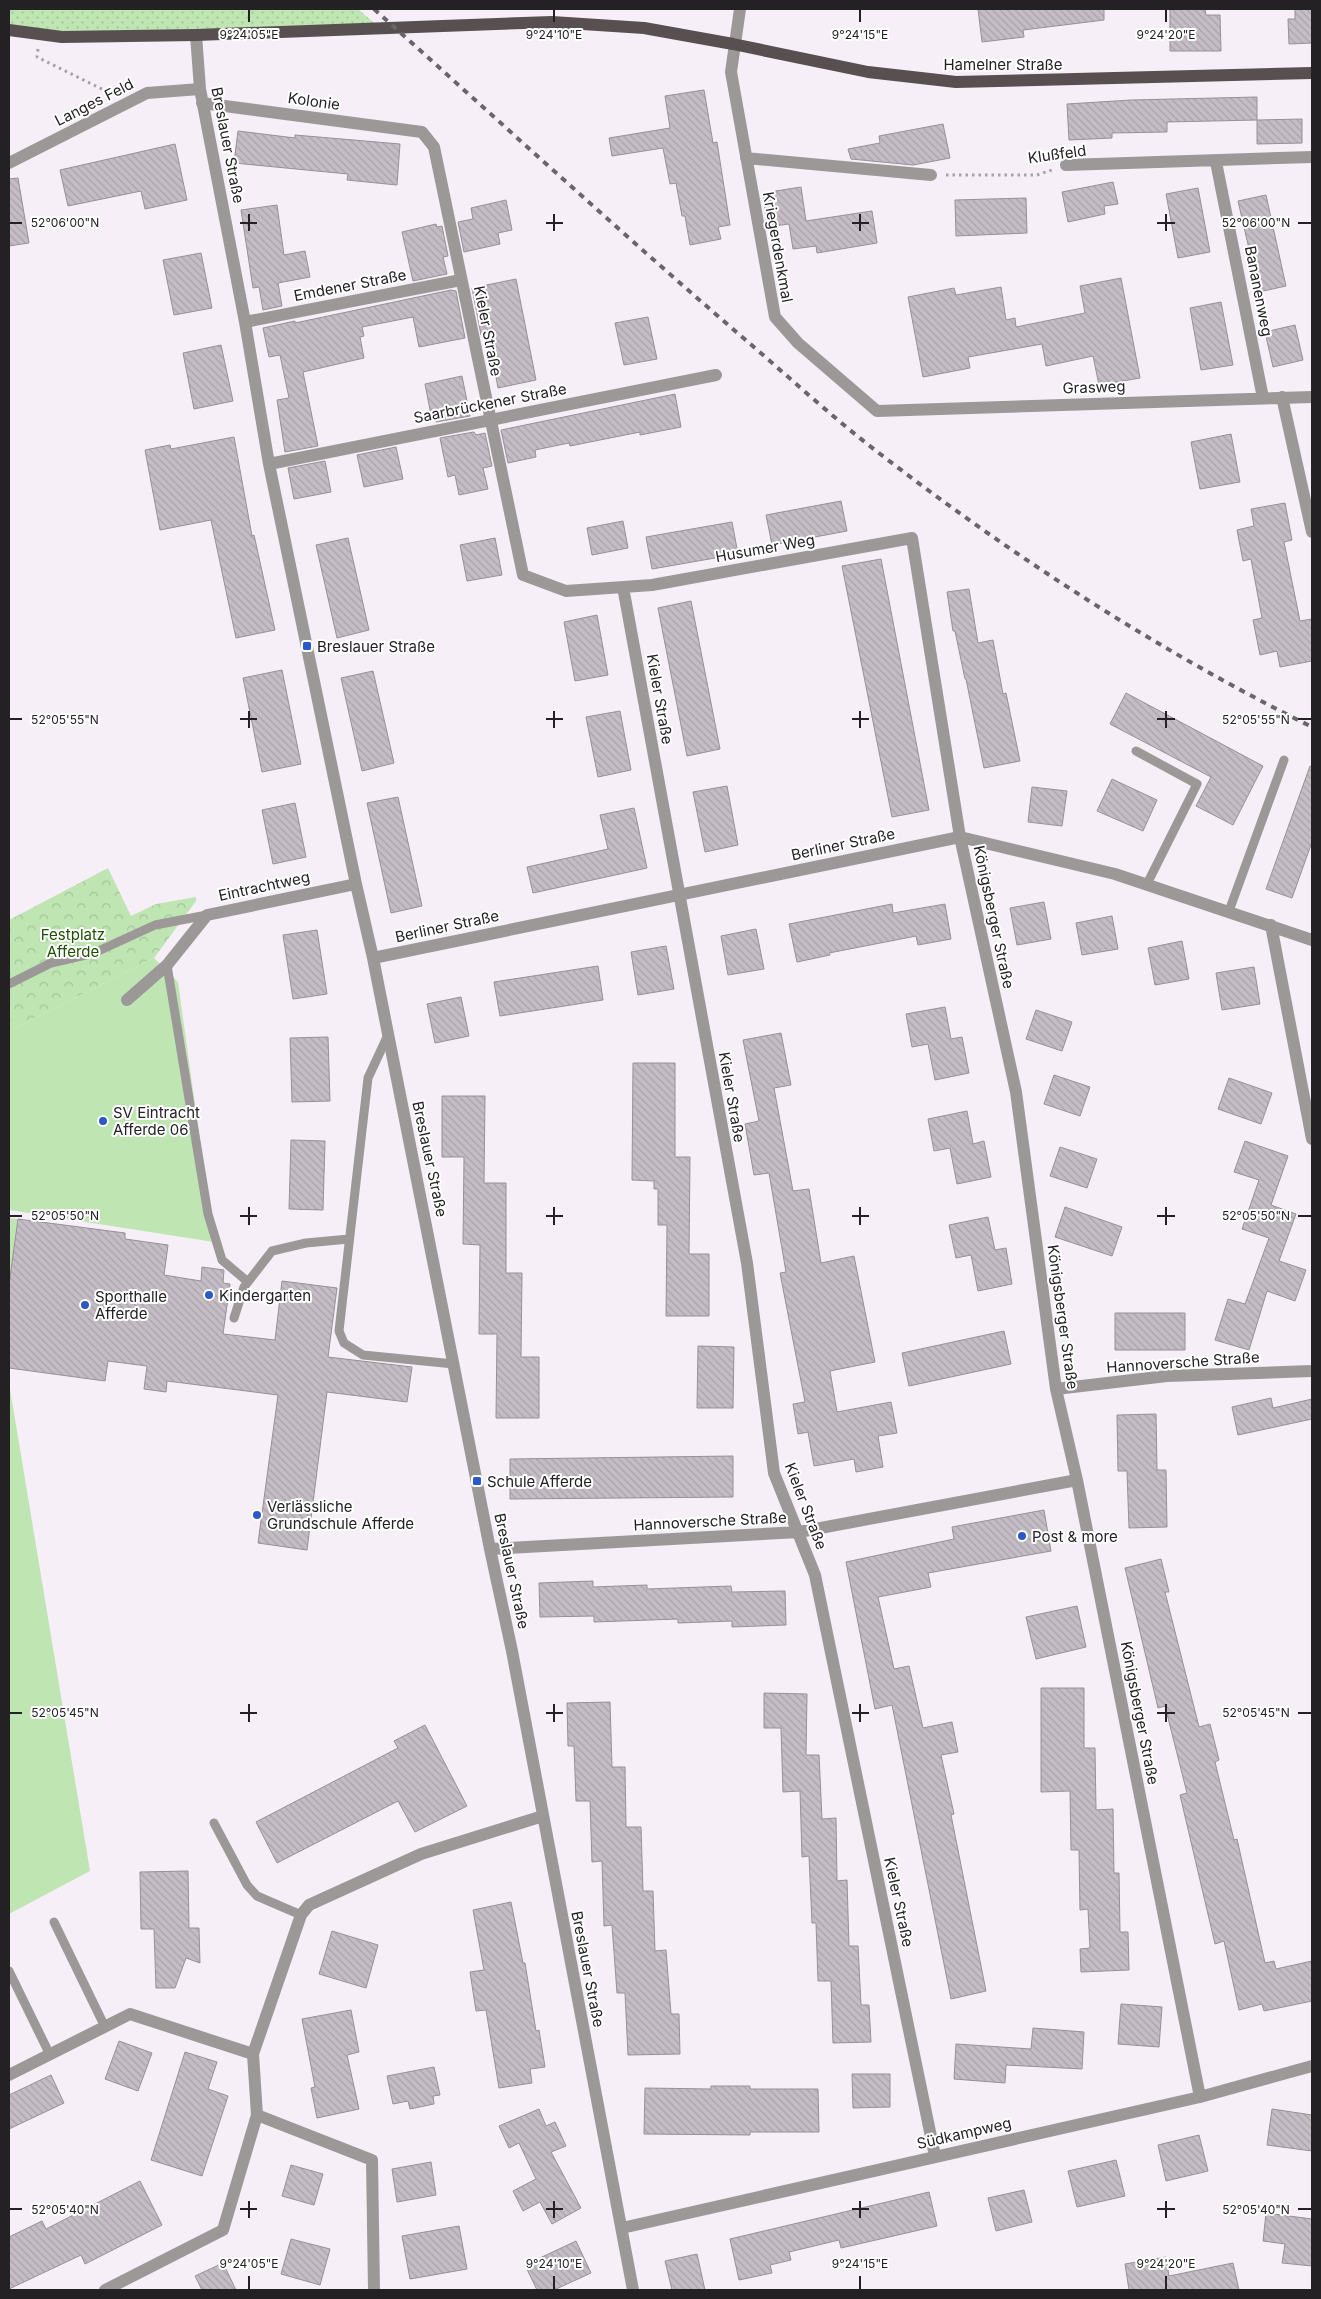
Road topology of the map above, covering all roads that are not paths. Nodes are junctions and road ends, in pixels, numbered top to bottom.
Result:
1 (740, 9) edge
2 (9, 30) edge
3 (196, 35) junction
4 (733, 44) junction
5 (1312, 73) edge
6 (200, 88) junction
7 (202, 102) junction
8 (422, 132) joint
9 (746, 158) junction
10 (1312, 158) edge
11 (1216, 162) junction
12 (9, 163) edge
13 (1066, 166) road end
14 (931, 175) road end
15 (461, 280) junction
16 (245, 322) junction
17 (716, 375) dead end
18 (1312, 396) edge
19 (1282, 397) junction
20 (1264, 398) junction
21 (877, 412) joint
22 (489, 420) junction
23 (270, 464) junction
24 (1312, 532) edge
25 (912, 538) joint
26 (623, 587) junction
27 (1136, 750) dead end
28 (1284, 760) dead end
29 (960, 837) junction
30 (356, 884) junction
31 (1147, 884) junction
32 (678, 894) junction
33 (1229, 911) junction
34 (207, 915) junction
35 (1270, 925) junction
36 (1312, 940) edge
37 (373, 958) junction
38 (167, 966) junction
39 (9, 984) edge
40 (127, 1000) dead end
41 (388, 1034) junction
42 (1312, 1139) edge
43 (349, 1239) junction
44 (248, 1282) junction
45 (234, 1318) dead end
46 (454, 1364) junction
47 (1312, 1370) edge
48 (1056, 1389) junction
49 (1077, 1480) junction
50 (799, 1532) junction
51 (490, 1549) junction
52 (543, 1816) junction
53 (214, 1823) dead end
54 (301, 1915) junction
55 (54, 1922) dead end
56 (9, 1972) edge
57 (105, 2027) junction
58 (253, 2054) junction
59 (50, 2055) junction
60 (1312, 2066) edge
61 (9, 2075) edge
62 (1200, 2097) junction
63 (257, 2115) junction
64 (935, 2156) junction
65 (622, 2228) junction
66 (105, 2290) edge
67 (374, 2290) edge
68 (633, 2290) edge

1 - 4 street, Kriegerdenkmal
2 - 3 main road, Hamelner Straße
3 - 4 main road, Hamelner Straße
3 - 6 street, Breslauer Straße
4 - 5 main road, Hamelner Straße
4 - 9 street, Kriegerdenkmal
6 - 7 street, Breslauer Straße
6 - 12 street, Langes Feld
7 - 8 street, Kolonie
7 - 16 street, Breslauer Straße
8 - 15 street, Kieler Straße
9 - 14 street
9 - 21 street, Kriegerdenkmal
10 - 11 street, Klußfeld
11 - 13 street, Klußfeld
11 - 20 street, Bananenweg
15 - 16 street, Emdener Straße
15 - 22 street, Kieler Straße
16 - 23 street, Breslauer Straße
17 - 22 street, Saarbrückener Straße
18 - 19 street, Grasweg
19 - 20 street, Grasweg
19 - 24 street
20 - 21 street, Grasweg
22 - 23 street, Saarbrückener Straße
22 - 26 street, Kieler Straße
23 - 30 street, Breslauer Straße
25 - 26 street, Husumer Weg
25 - 29 street, Königsberger Straße
26 - 32 street, Kieler Straße
27 - 31 lane
28 - 33 lane
29 - 31 street, Berliner Straße
29 - 32 street, Berliner Straße
29 - 48 street, Königsberger Straße
30 - 34 street, Eintrachtweg
30 - 37 street, Breslauer Straße
31 - 33 street, Berliner Straße
32 - 37 street, Berliner Straße
32 - 50 street, Kieler Straße
33 - 35 street, Berliner Straße
34 - 38 street, Eintrachtweg
34 - 39 lane
35 - 36 street, Berliner Straße
35 - 42 street
37 - 41 street, Breslauer Straße
38 - 40 street, Eintrachtweg
38 - 44 lane
41 - 43 lane
41 - 46 street, Breslauer Straße
43 - 44 lane
43 - 46 lane
44 - 45 lane
46 - 51 street, Breslauer Straße
47 - 48 street, Hannoversche Straße
48 - 49 street, Königsberger Straße
49 - 50 street, Hannoversche Straße
49 - 62 street, Königsberger Straße
50 - 51 street, Hannoversche Straße
50 - 64 street, Kieler Straße
51 - 52 street, Breslauer Straße
52 - 54 street
52 - 65 street, Breslauer Straße
53 - 54 lane
54 - 58 street
55 - 57 lane
56 - 59 lane
57 - 58 street
57 - 59 street
58 - 63 street
59 - 61 street
60 - 62 street, Südkampweg
62 - 64 street, Südkampweg
63 - 66 street
63 - 67 street
64 - 65 street, Südkampweg
65 - 68 street, Breslauer Straße

